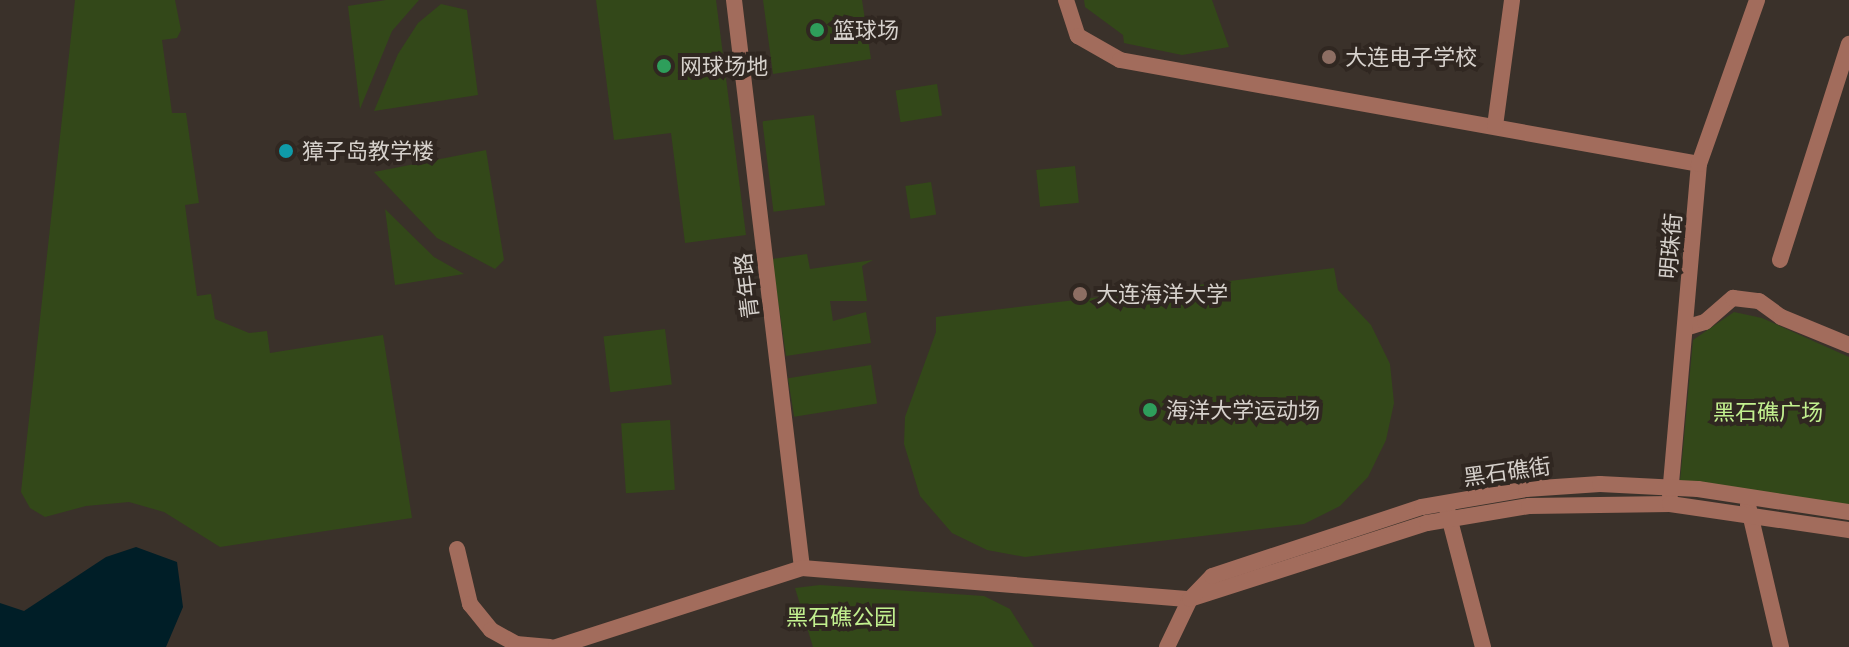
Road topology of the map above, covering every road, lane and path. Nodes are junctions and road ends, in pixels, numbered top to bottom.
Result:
1 (734, 0) edge
2 (1066, 0) edge
3 (1512, 0) edge
4 (1757, 0) edge
5 (1849, 44) edge
6 (1495, 126) junction
7 (1699, 164) junction
8 (1780, 260) dead end
9 (1685, 328) junction
10 (1849, 345) edge
11 (1671, 487) junction
12 (1745, 496) junction
13 (1670, 504) junction
14 (1448, 511) junction
15 (1849, 512) edge
16 (1750, 515) junction
17 (1849, 530) edge
18 (457, 549) dead end
19 (802, 568) junction
20 (1190, 599) junction
21 (553, 647) edge
22 (1167, 647) edge
23 (1483, 647) edge
24 (1781, 647) edge

1 - 19 street, 青年路
2 - 6 street
3 - 6 street
4 - 7 street, 明珠街
5 - 8 street
6 - 7 street
7 - 9 street, 明珠街
9 - 10 street
9 - 11 street, 明珠街
11 - 12 street, 黑石礁街
11 - 13 street, 明珠街
11 - 14 street, 黑石礁街
12 - 15 street, 黑石礁街
12 - 16 street
13 - 14 street, 黑石礁街
13 - 16 street, 黑石礁街
14 - 20 street, 黑石礁街
14 - 23 street
16 - 17 street, 黑石礁街
16 - 24 street
18 - 21 street
19 - 20 street
19 - 21 street
20 - 22 street, 黑石礁街

